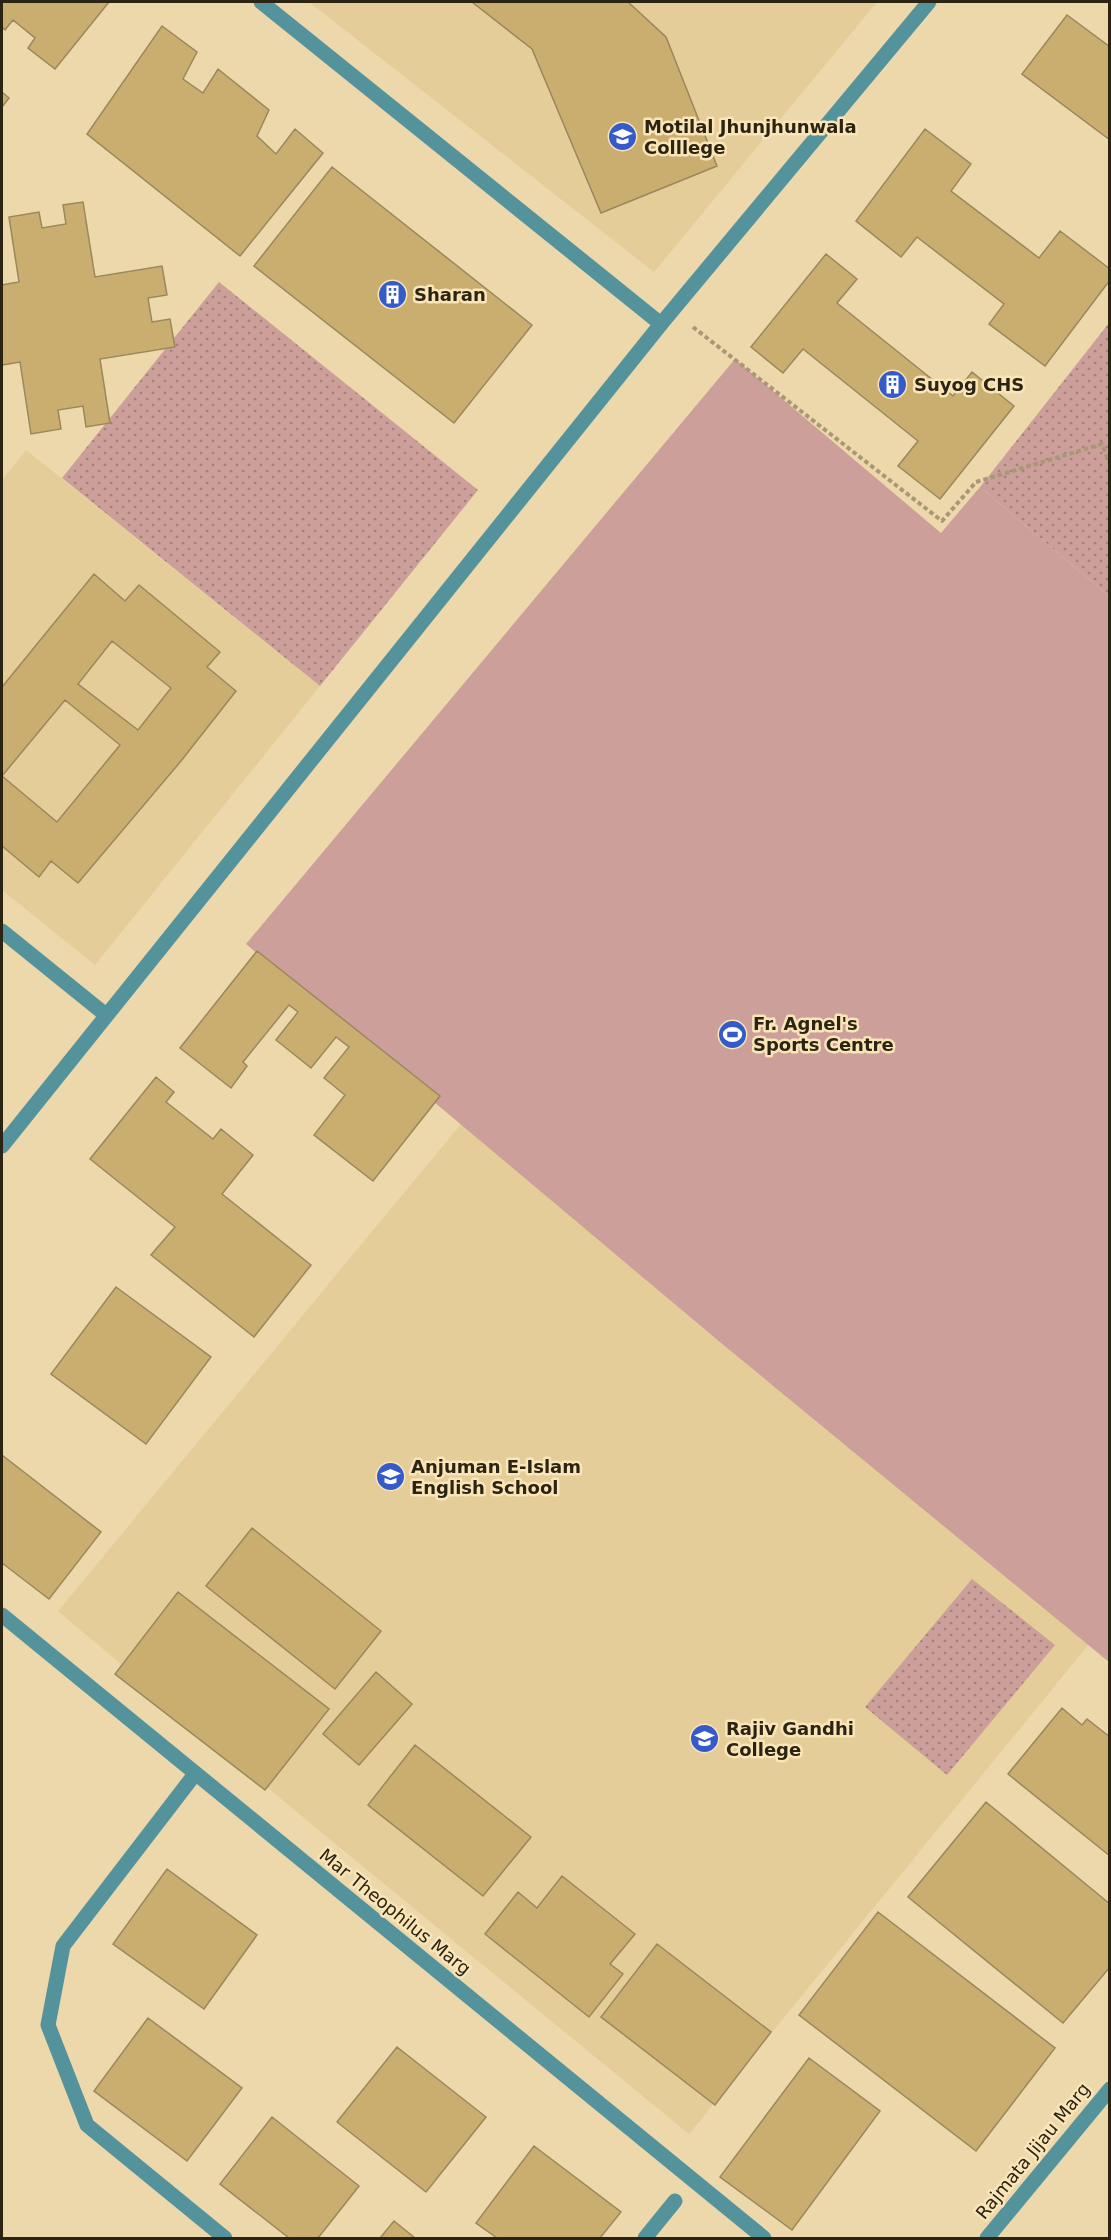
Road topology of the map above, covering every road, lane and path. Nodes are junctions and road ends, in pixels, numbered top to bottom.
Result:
1 (261, 2) edge
2 (929, 2) edge
3 (673, 311) junction
4 (662, 324) junction
5 (1110, 465) edge
6 (2, 931) edge
7 (106, 1015) junction
8 (2, 1146) edge
9 (2, 1615) edge
10 (195, 1774) junction
11 (1110, 2089) edge
12 (675, 2201) dead end
13 (225, 2238) edge
14 (645, 2238) edge
15 (764, 2238) edge
16 (987, 2238) edge

1 - 4 street
2 - 3 street
3 - 4 street
3 - 5 path
4 - 7 street
6 - 7 street
7 - 8 street
9 - 10 street, Mar Theophilus Marg
10 - 13 street
10 - 15 street, Mar Theophilus Marg
11 - 16 street, Rajmata Jijau Marg
12 - 14 street

